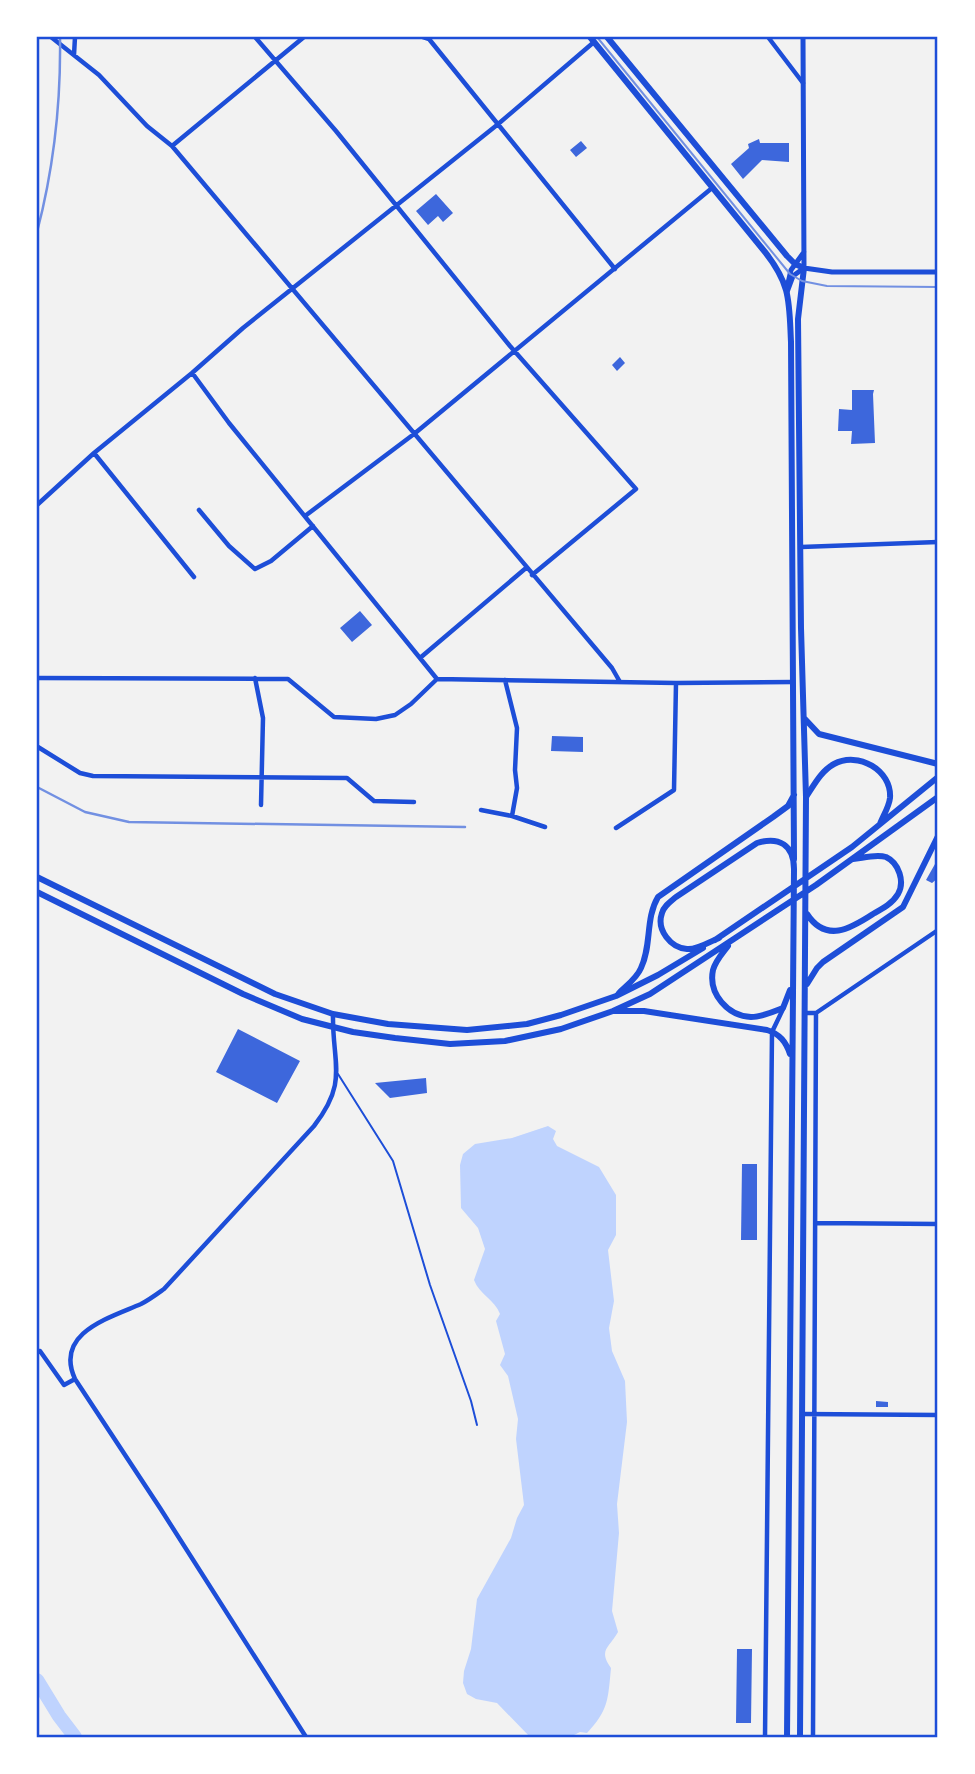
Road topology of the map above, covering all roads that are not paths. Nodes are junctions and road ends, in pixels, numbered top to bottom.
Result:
1 (51, 37) edge
2 (75, 37) edge
3 (256, 37) edge
4 (304, 37) edge
5 (424, 37) edge
6 (607, 37) edge
7 (768, 37) edge
8 (803, 37) edge
9 (596, 38) edge
10 (74, 56) junction
11 (275, 60) junction
12 (803, 83) junction
13 (497, 125) junction
14 (686, 133) junction
15 (675, 142) junction
16 (172, 146) junction
17 (723, 179) junction
18 (712, 188) junction
19 (396, 207) junction
20 (750, 212) junction
21 (739, 220) junction
22 (804, 251) junction
23 (795, 264) junction
24 (804, 268) junction
25 (615, 269) junction
26 (938, 272) edge
27 (293, 289) junction
28 (787, 292) junction
29 (515, 352) junction
30 (192, 373) junction
31 (414, 434) junction
32 (94, 453) junction
33 (37, 505) edge
34 (199, 510) dead end
35 (305, 516) junction
36 (313, 526) junction
37 (938, 541) edge
38 (801, 547) junction
39 (526, 568) junction
40 (532, 575) junction
41 (194, 577) dead end
42 (420, 658) junction
43 (37, 678) edge
44 (255, 678) junction
45 (437, 679) junction
46 (505, 680) junction
47 (620, 682) junction
48 (794, 682) junction
49 (676, 683) junction
50 (804, 717) junction
51 (38, 747) edge
52 (938, 764) edge
53 (938, 777) edge
54 (262, 778) junction
55 (795, 793) junction
56 (806, 797) junction
57 (938, 797) edge
58 (414, 802) dead end
59 (261, 805) dead end
60 (481, 810) dead end
61 (512, 816) junction
62 (880, 824) junction
63 (545, 827) dead end
64 (616, 828) dead end
65 (938, 836) edge
66 (794, 859) junction
67 (852, 860) junction
68 (37, 877) edge
69 (37, 892) edge
70 (807, 909) junction
71 (938, 930) edge
72 (719, 938) junction
73 (733, 941) junction
74 (793, 981) junction
75 (806, 986) junction
76 (616, 996) junction
77 (783, 1009) junction
78 (613, 1011) junction
79 (805, 1013) junction
80 (816, 1013) junction
81 (333, 1014) junction
82 (333, 1027) junction
83 (772, 1031) junction
84 (792, 1059) junction
85 (337, 1073) junction
86 (815, 1223) junction
87 (938, 1224) edge
88 (37, 1345) edge
89 (38, 1351) edge
90 (75, 1379) junction
91 (803, 1414) junction
92 (814, 1414) junction
93 (938, 1415) edge
94 (477, 1425) dead end
95 (306, 1737) edge
96 (765, 1737) edge
97 (787, 1737) edge
98 (800, 1737) edge
99 (813, 1737) edge

1 - 10 street
2 - 10 street
3 - 11 street
4 - 11 street
5 - 13 street
6 - 14 main road
7 - 12 street
8 - 12 street
9 - 13 street
9 - 15 main road
10 - 16 street
11 - 16 street
11 - 19 street
12 - 22 street
13 - 19 street
13 - 25 street
14 - 15 main road
14 - 17 main road
15 - 18 main road
16 - 27 street
17 - 18 main road
17 - 20 main road
18 - 21 main road
18 - 25 street
19 - 27 street
19 - 29 street
20 - 21 main road
20 - 23 main road
21 - 28 main road
22 - 23 street
22 - 24 street
23 - 24 main road
23 - 28 street
24 - 26 street
24 - 28 street
24 - 38 main road
25 - 29 street
27 - 30 street
27 - 31 street
28 - 48 main road
29 - 31 street
29 - 40 street
30 - 32 street
30 - 35 street
31 - 35 street
31 - 39 street
32 - 33 street
32 - 41 street
34 - 36 street
35 - 36 street
36 - 42 street
37 - 38 street
38 - 50 main road
39 - 40 street
39 - 42 street
40 - 47 street
42 - 45 street
43 - 44 street
44 - 45 street
44 - 54 street
45 - 46 street
46 - 47 street
46 - 61 street
47 - 49 street
48 - 49 street
48 - 55 main road
49 - 64 street
50 - 52 main road
50 - 56 main road
51 - 54 street
53 - 62 main road
54 - 58 street
54 - 59 street
55 - 66 main road
55 - 76 main road
56 - 62 main road
56 - 70 main road
57 - 67 main road
60 - 61 street
61 - 63 street
62 - 72 main road
65 - 75 main road
66 - 72 main road
66 - 74 main road
67 - 70 main road
67 - 73 main road
68 - 81 main road
69 - 82 main road
70 - 75 main road
71 - 80 street
72 - 76 main road
73 - 77 main road
73 - 78 main road
74 - 77 main road
74 - 84 main road
75 - 79 main road
76 - 81 main road
77 - 83 street
78 - 82 main road
78 - 83 main road
79 - 80 street
79 - 91 main road
80 - 86 street
81 - 82 street
82 - 85 street
83 - 84 main road
83 - 96 street
84 - 97 main road
85 - 90 street
85 - 94 lane
86 - 87 street
86 - 92 street
88 - 89 lane
89 - 90 street
90 - 95 street
91 - 92 street
91 - 98 main road
92 - 93 street
92 - 99 street

